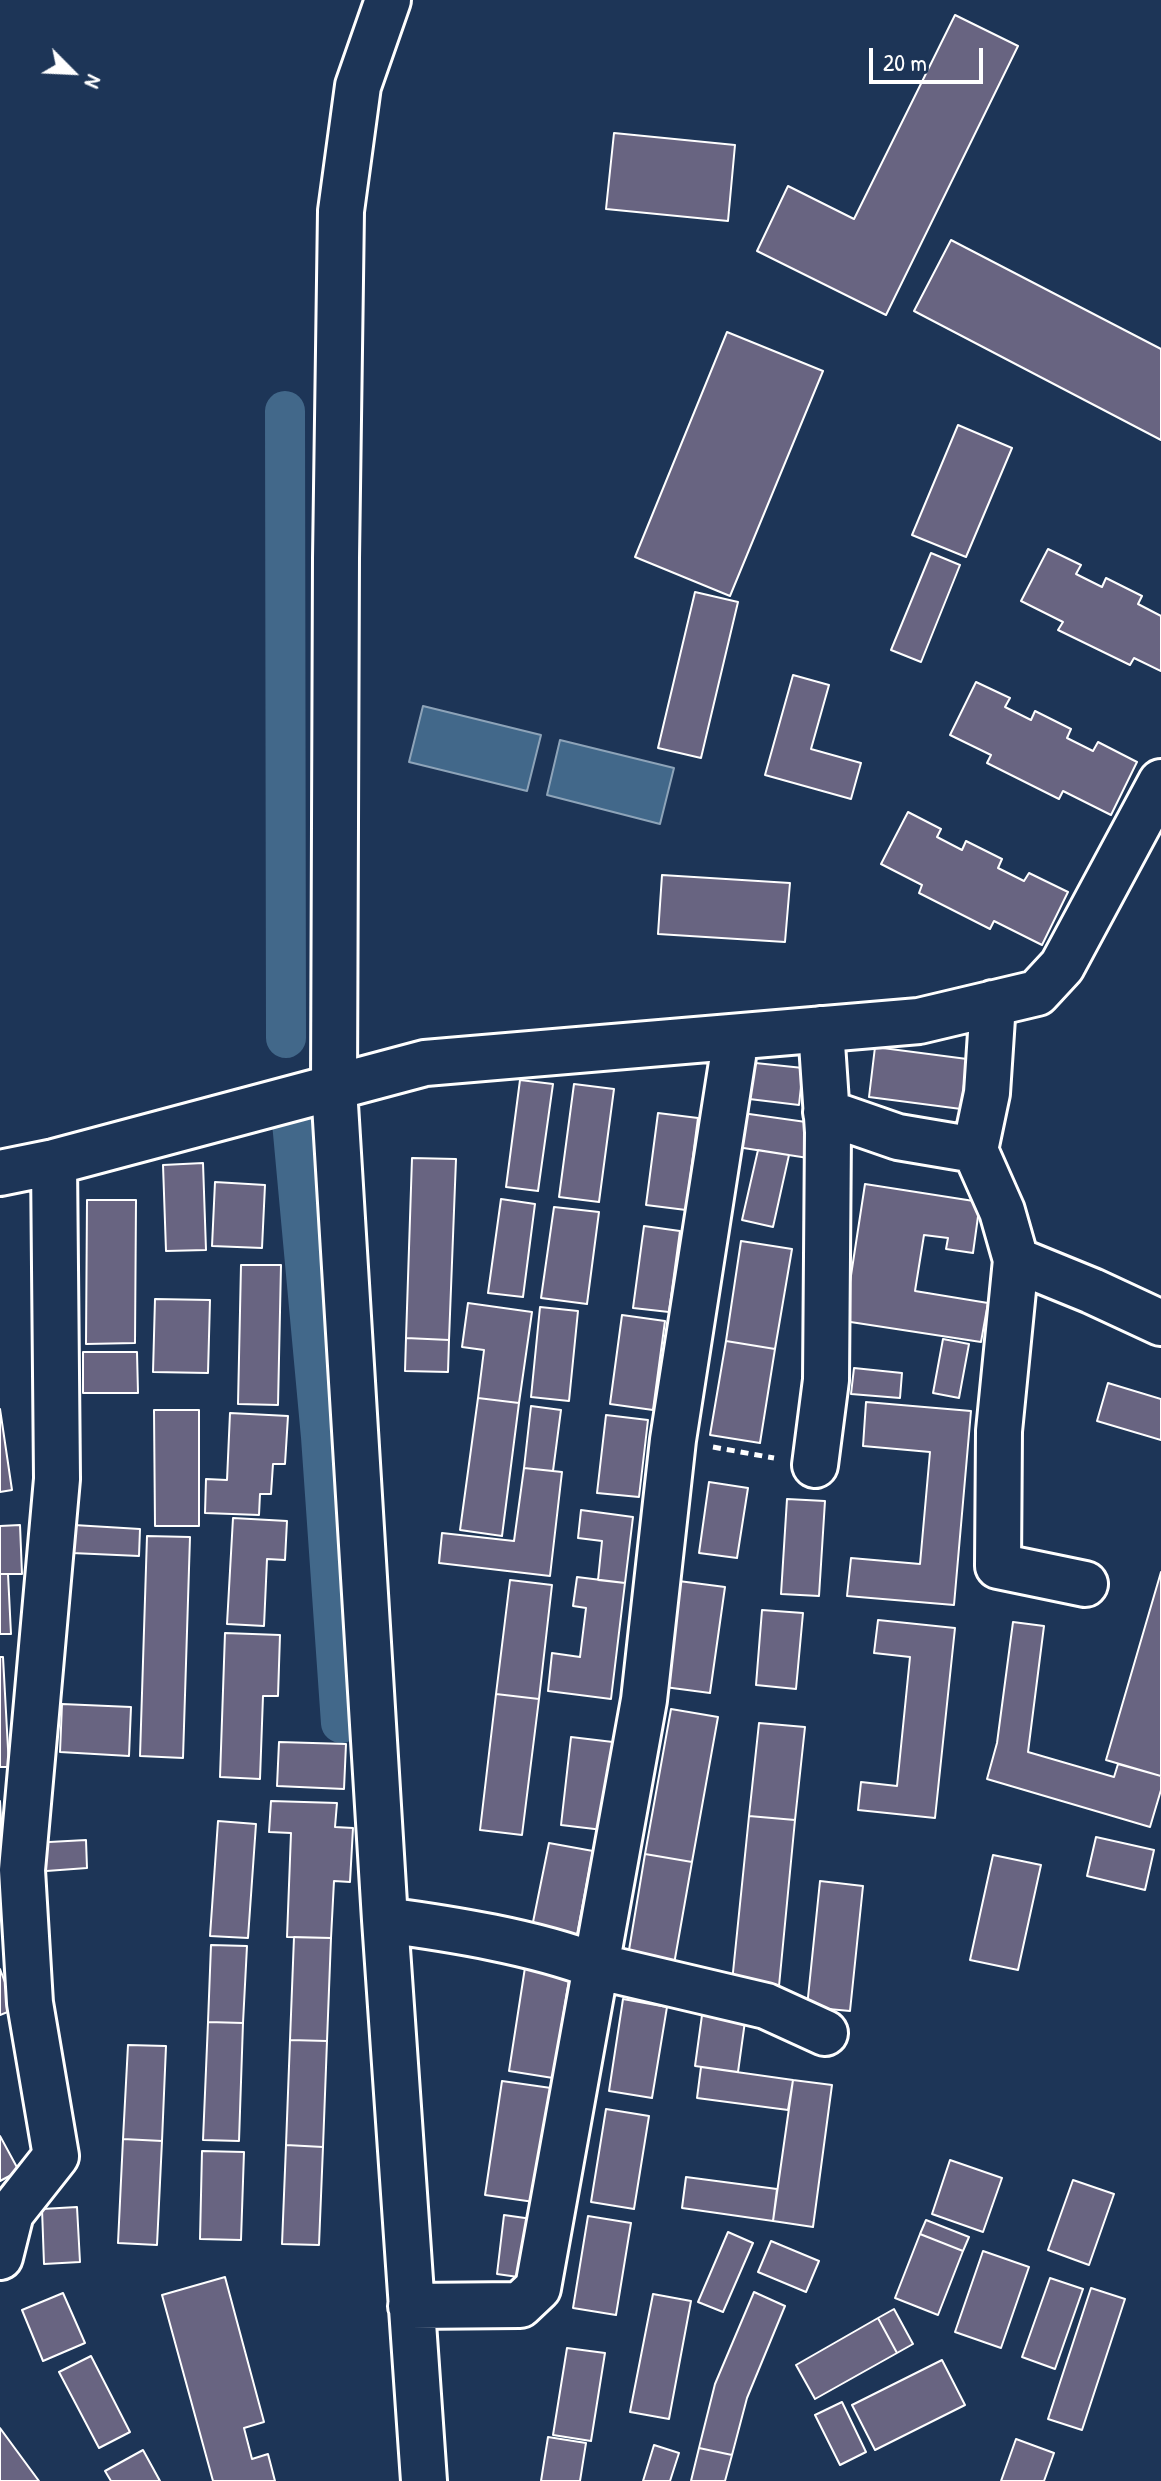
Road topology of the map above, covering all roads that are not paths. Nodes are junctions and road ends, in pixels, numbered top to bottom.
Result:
1 (388, 0) edge
2 (1161, 782) edge
3 (993, 1003) junction
4 (821, 1029) junction
5 (736, 1037) junction
6 (334, 1088) junction
7 (826, 1112) junction
8 (975, 1150) junction
9 (54, 1162) junction
10 (0, 1173) edge
11 (1016, 1260) junction
12 (1161, 1323) edge
13 (815, 1465) road end
14 (1085, 1584) dead end
15 (385, 1920) junction
16 (596, 1966) junction
17 (825, 2033) dead end
18 (0, 2257) edge
19 (411, 2306) junction
20 (424, 2481) edge

1 - 6 street
2 - 3 street
3 - 4 street
3 - 8 street
4 - 5 street
4 - 7 street
5 - 6 street
5 - 16 street
6 - 9 street
6 - 15 street
7 - 8 street
7 - 13 street
8 - 11 street
9 - 10 street
9 - 18 street
11 - 12 street
11 - 14 street
15 - 16 street
15 - 19 street
16 - 17 street
16 - 19 street
19 - 20 street

